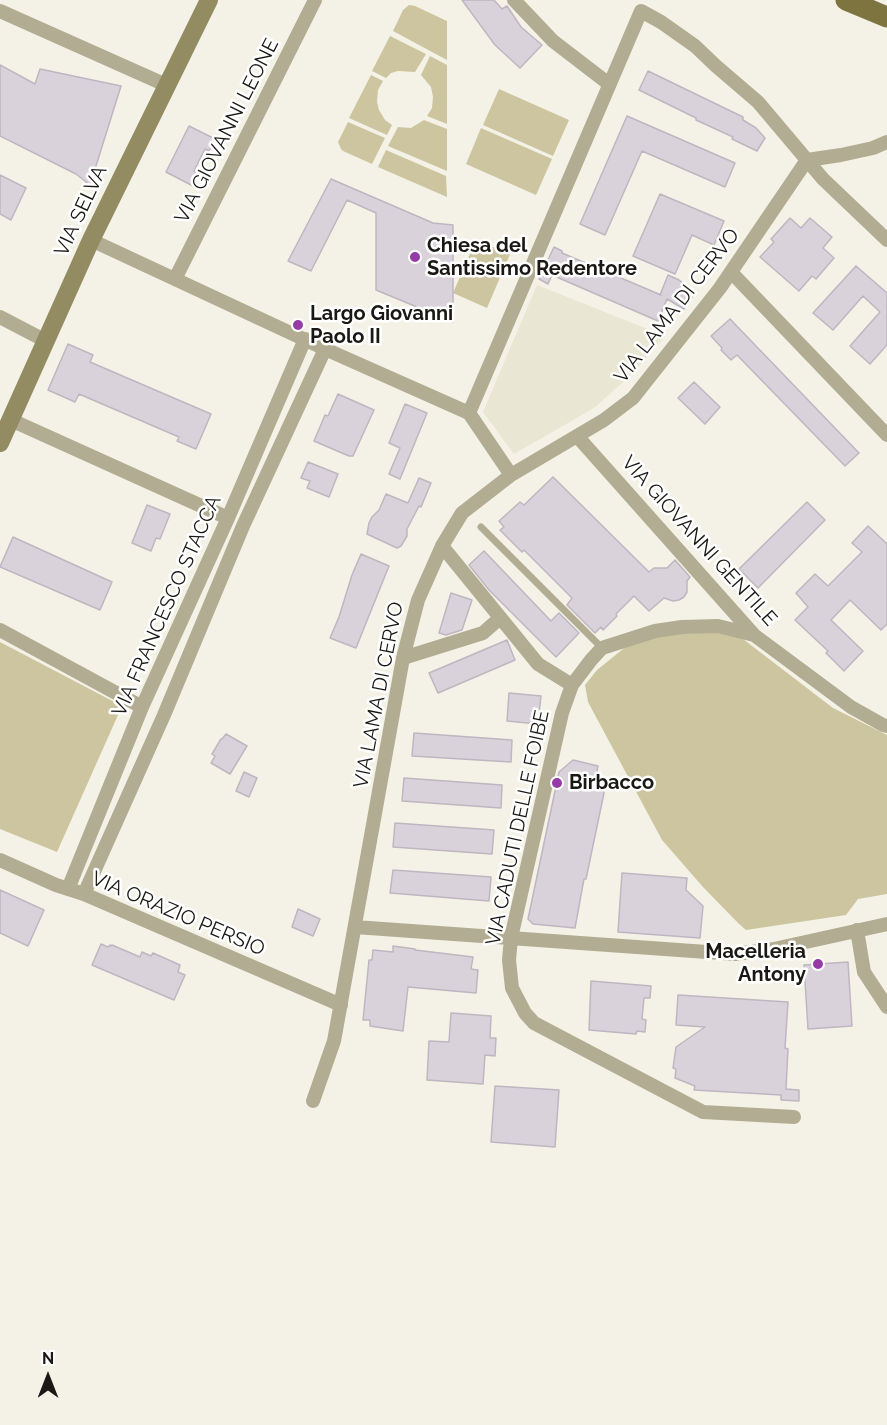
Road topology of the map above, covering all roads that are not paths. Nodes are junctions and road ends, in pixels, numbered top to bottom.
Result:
1 (209, 0) edge
2 (315, 0) edge
3 (514, 0) edge
4 (846, 0) edge
5 (0, 11) edge
6 (887, 17) edge
7 (609, 84) junction
8 (166, 85) junction
9 (887, 142) edge
10 (807, 160) junction
11 (91, 240) junction
12 (887, 240) edge
13 (731, 272) junction
14 (175, 279) junction
15 (0, 317) edge
16 (305, 339) junction
17 (46, 340) junction
18 (325, 349) junction
19 (469, 413) junction
20 (11, 420) junction
21 (887, 435) edge
22 (577, 436) junction
23 (0, 443) edge
24 (511, 475) junction
25 (228, 518) junction
26 (481, 527) dead end
27 (442, 546) junction
28 (500, 618) junction
29 (0, 630) edge
30 (754, 635) junction
31 (602, 648) junction
32 (404, 658) junction
33 (572, 685) junction
34 (142, 707) junction
35 (887, 726) edge
36 (0, 860) edge
37 (68, 889) junction
38 (84, 894) junction
39 (887, 924) edge
40 (355, 927) junction
41 (857, 930) junction
42 (511, 938) junction
43 (341, 1005) junction
44 (887, 1007) edge
45 (313, 1101) dead end
46 (794, 1117) dead end

1 - 8 street, VIA SELVA
2 - 14 street, VIA GIOVANNI LEONE
3 - 7 street
4 - 6 main road
5 - 8 street
7 - 10 street
7 - 19 street
8 - 11 street, VIA SELVA
9 - 10 street
10 - 12 street
10 - 13 street, VIA LAMA DI CERVO
11 - 14 street
11 - 17 street, VIA SELVA
13 - 21 street
13 - 22 street, VIA LAMA DI CERVO
14 - 16 street
15 - 17 street
16 - 18 street
16 - 25 street, VIA FRANCESCO STACCA
17 - 20 street, VIA SELVA
18 - 19 street
18 - 38 street, VIA FRANCESCO STACCA
19 - 24 street
20 - 23 street, VIA SELVA
20 - 25 street
22 - 24 street, VIA LAMA DI CERVO
22 - 30 street, VIA GIOVANNI GENTILE
24 - 27 street, VIA LAMA DI CERVO
25 - 34 street, VIA FRANCESCO STACCA
26 - 31 lane
27 - 28 street
27 - 32 street, VIA LAMA DI CERVO
28 - 32 street
28 - 33 street
29 - 34 street
30 - 31 street
30 - 35 street, VIA GIOVANNI GENTILE
31 - 33 street, VIA CADUTI DELLE FOIBE
32 - 40 street, VIA LAMA DI CERVO
33 - 42 street, VIA CADUTI DELLE FOIBE
34 - 37 street, VIA FRANCESCO STACCA
36 - 37 street, VIA ORAZIO PERSIO
37 - 38 street, VIA ORAZIO PERSIO
38 - 43 street, VIA ORAZIO PERSIO
39 - 41 street
40 - 42 street
40 - 43 street, VIA LAMA DI CERVO
41 - 42 street
41 - 44 street
42 - 46 street, VIA CADUTI DELLE FOIBE
43 - 45 street, VIA LAMA DI CERVO

